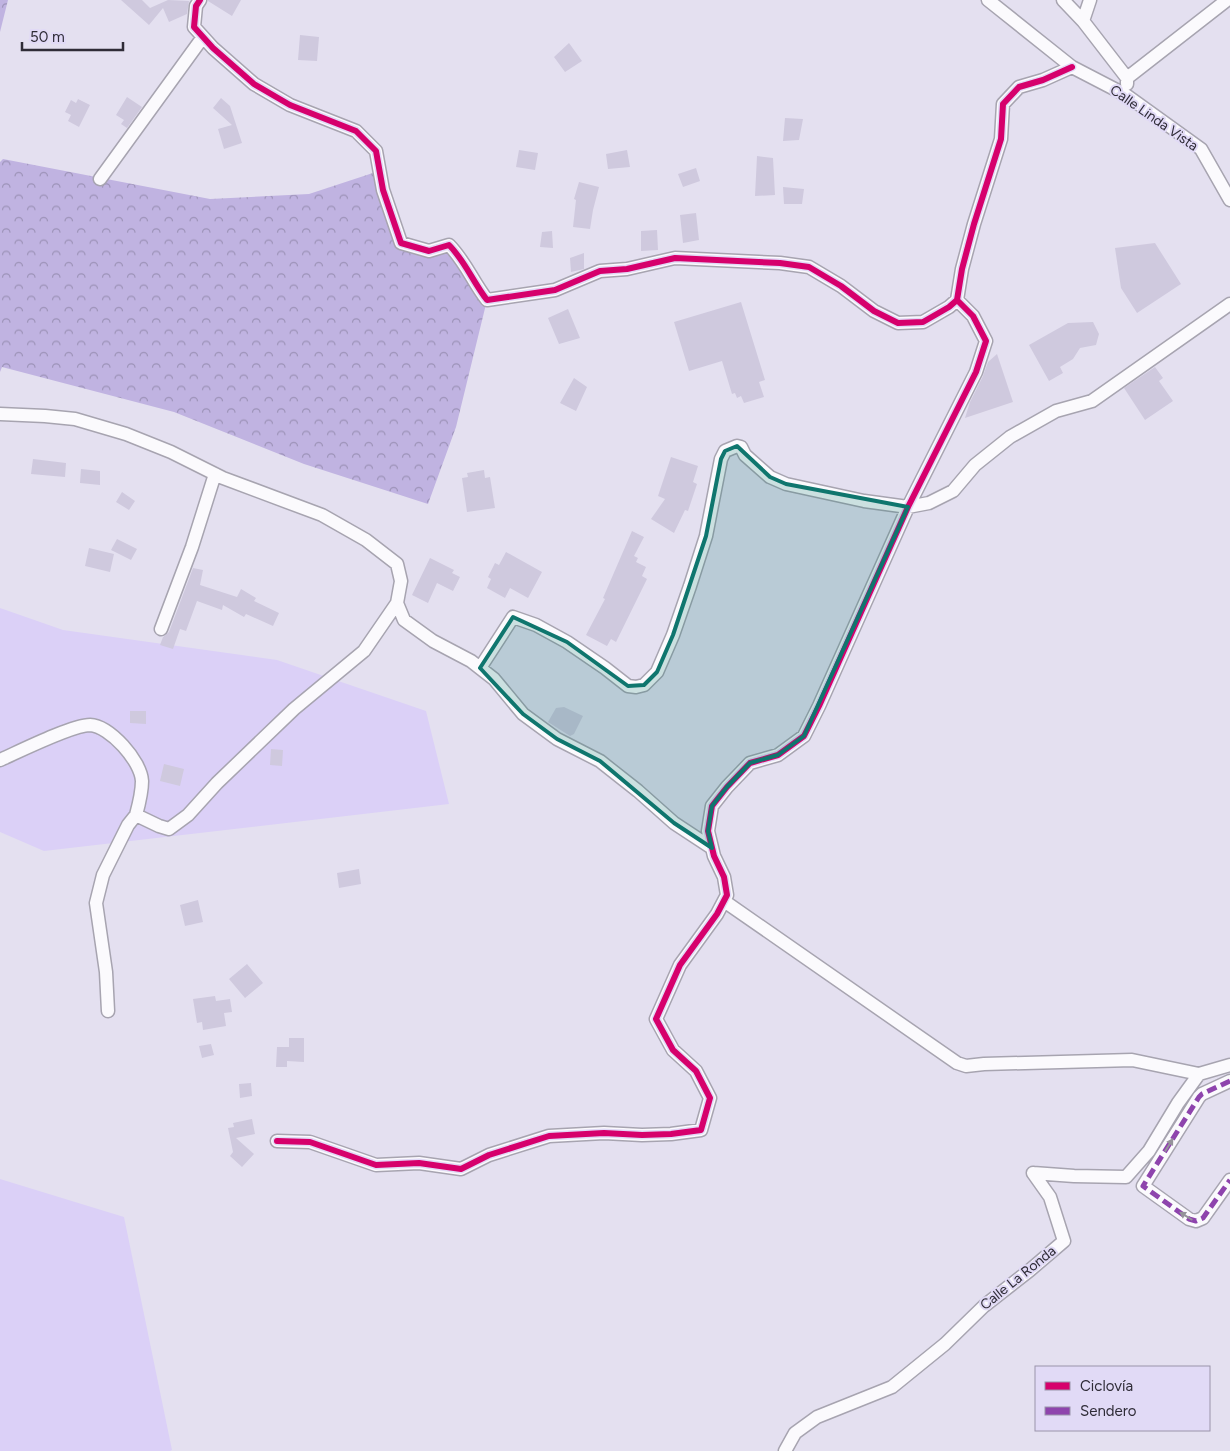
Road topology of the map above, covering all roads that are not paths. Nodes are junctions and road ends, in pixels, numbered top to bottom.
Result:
1 (200, 0) edge
2 (988, 0) edge
3 (1063, 0) edge
4 (1090, 0) edge
5 (1227, 0) edge
6 (1083, 21) junction
7 (203, 37) junction
8 (1072, 67) junction
9 (1127, 78) junction
10 (1126, 95) junction
11 (100, 179) dead end
12 (1230, 200) edge
13 (957, 300) junction
14 (1230, 304) edge
15 (0, 414) edge
16 (215, 474) junction
17 (908, 507) junction
18 (397, 603) junction
19 (160, 629) dead end
20 (480, 668) junction
21 (0, 760) edge
22 (136, 815) junction
23 (712, 848) junction
24 (724, 901) junction
25 (108, 1011) dead end
26 (1230, 1065) edge
27 (1199, 1074) junction
28 (1230, 1081) edge
29 (276, 1141) dead end
30 (1230, 1180) edge
31 (785, 1451) edge

1 - 7 street
2 - 8 street, Calle Linda Vista
3 - 6 street
4 - 6 street
5 - 9 street
6 - 9 street
7 - 11 street
7 - 13 street
8 - 10 street, Calle Linda Vista
8 - 13 street
9 - 10 street
10 - 12 street, Calle Linda Vista
13 - 17 street
14 - 17 street
15 - 16 street
16 - 18 street
16 - 19 street
17 - 20 street
17 - 23 street
18 - 20 street
18 - 22 street
20 - 23 street
21 - 22 street
22 - 25 street
23 - 24 street
24 - 27 street
24 - 29 street
26 - 27 street
27 - 31 street, Calle La Ronda
30 -> 28 street

